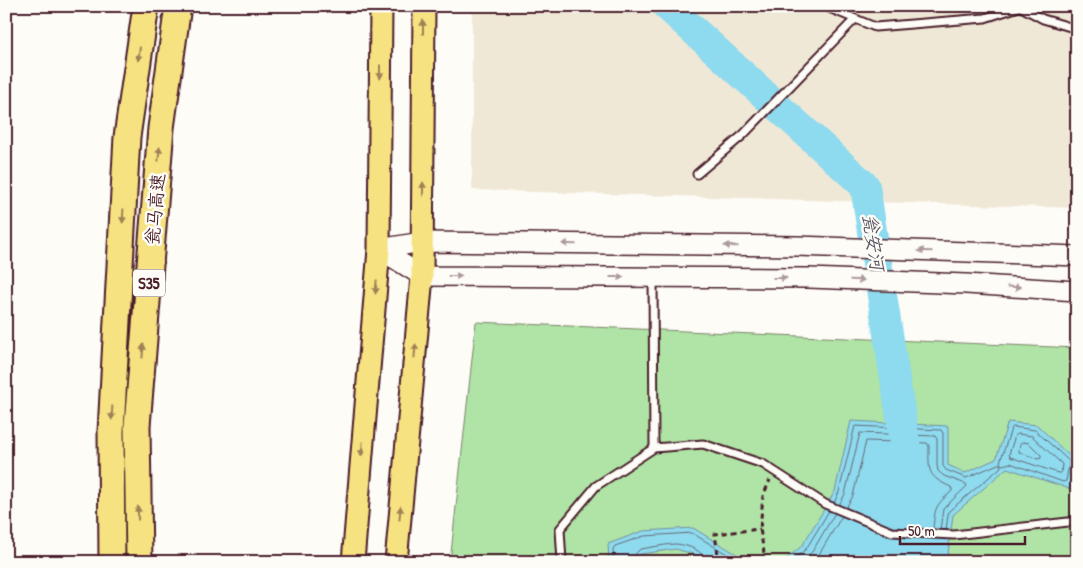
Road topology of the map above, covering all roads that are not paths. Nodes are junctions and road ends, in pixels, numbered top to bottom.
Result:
1 (146, 6) edge
2 (178, 6) edge
3 (381, 6) edge
4 (424, 6) edge
5 (824, 6) edge
6 (1019, 6) edge
7 (855, 19) junction
8 (1077, 29) edge
9 (697, 174) dead end
10 (422, 242) junction
11 (379, 249) junction
12 (1077, 256) edge
13 (422, 276) junction
14 (653, 277) junction
15 (1077, 291) edge
16 (654, 448) junction
17 (1077, 521) edge
18 (112, 562) edge
19 (139, 562) edge
20 (352, 562) edge
21 (396, 562) edge
22 (562, 562) edge

1 -> 18 highway, 瓮马高速 / S35
19 -> 2 highway, 瓮马高速 / S35
3 -> 11 main road
10 -> 4 main road
5 - 7 lane
6 - 7 lane
6 - 8 lane
7 - 9 lane
10 - 11 main road
12 -> 10 main road
10 - 13 main road
11 - 13 main road
11 -> 20 main road
13 -> 14 main road
21 -> 13 main road
14 -> 15 main road
14 - 16 lane
16 - 17 lane
16 - 22 lane

